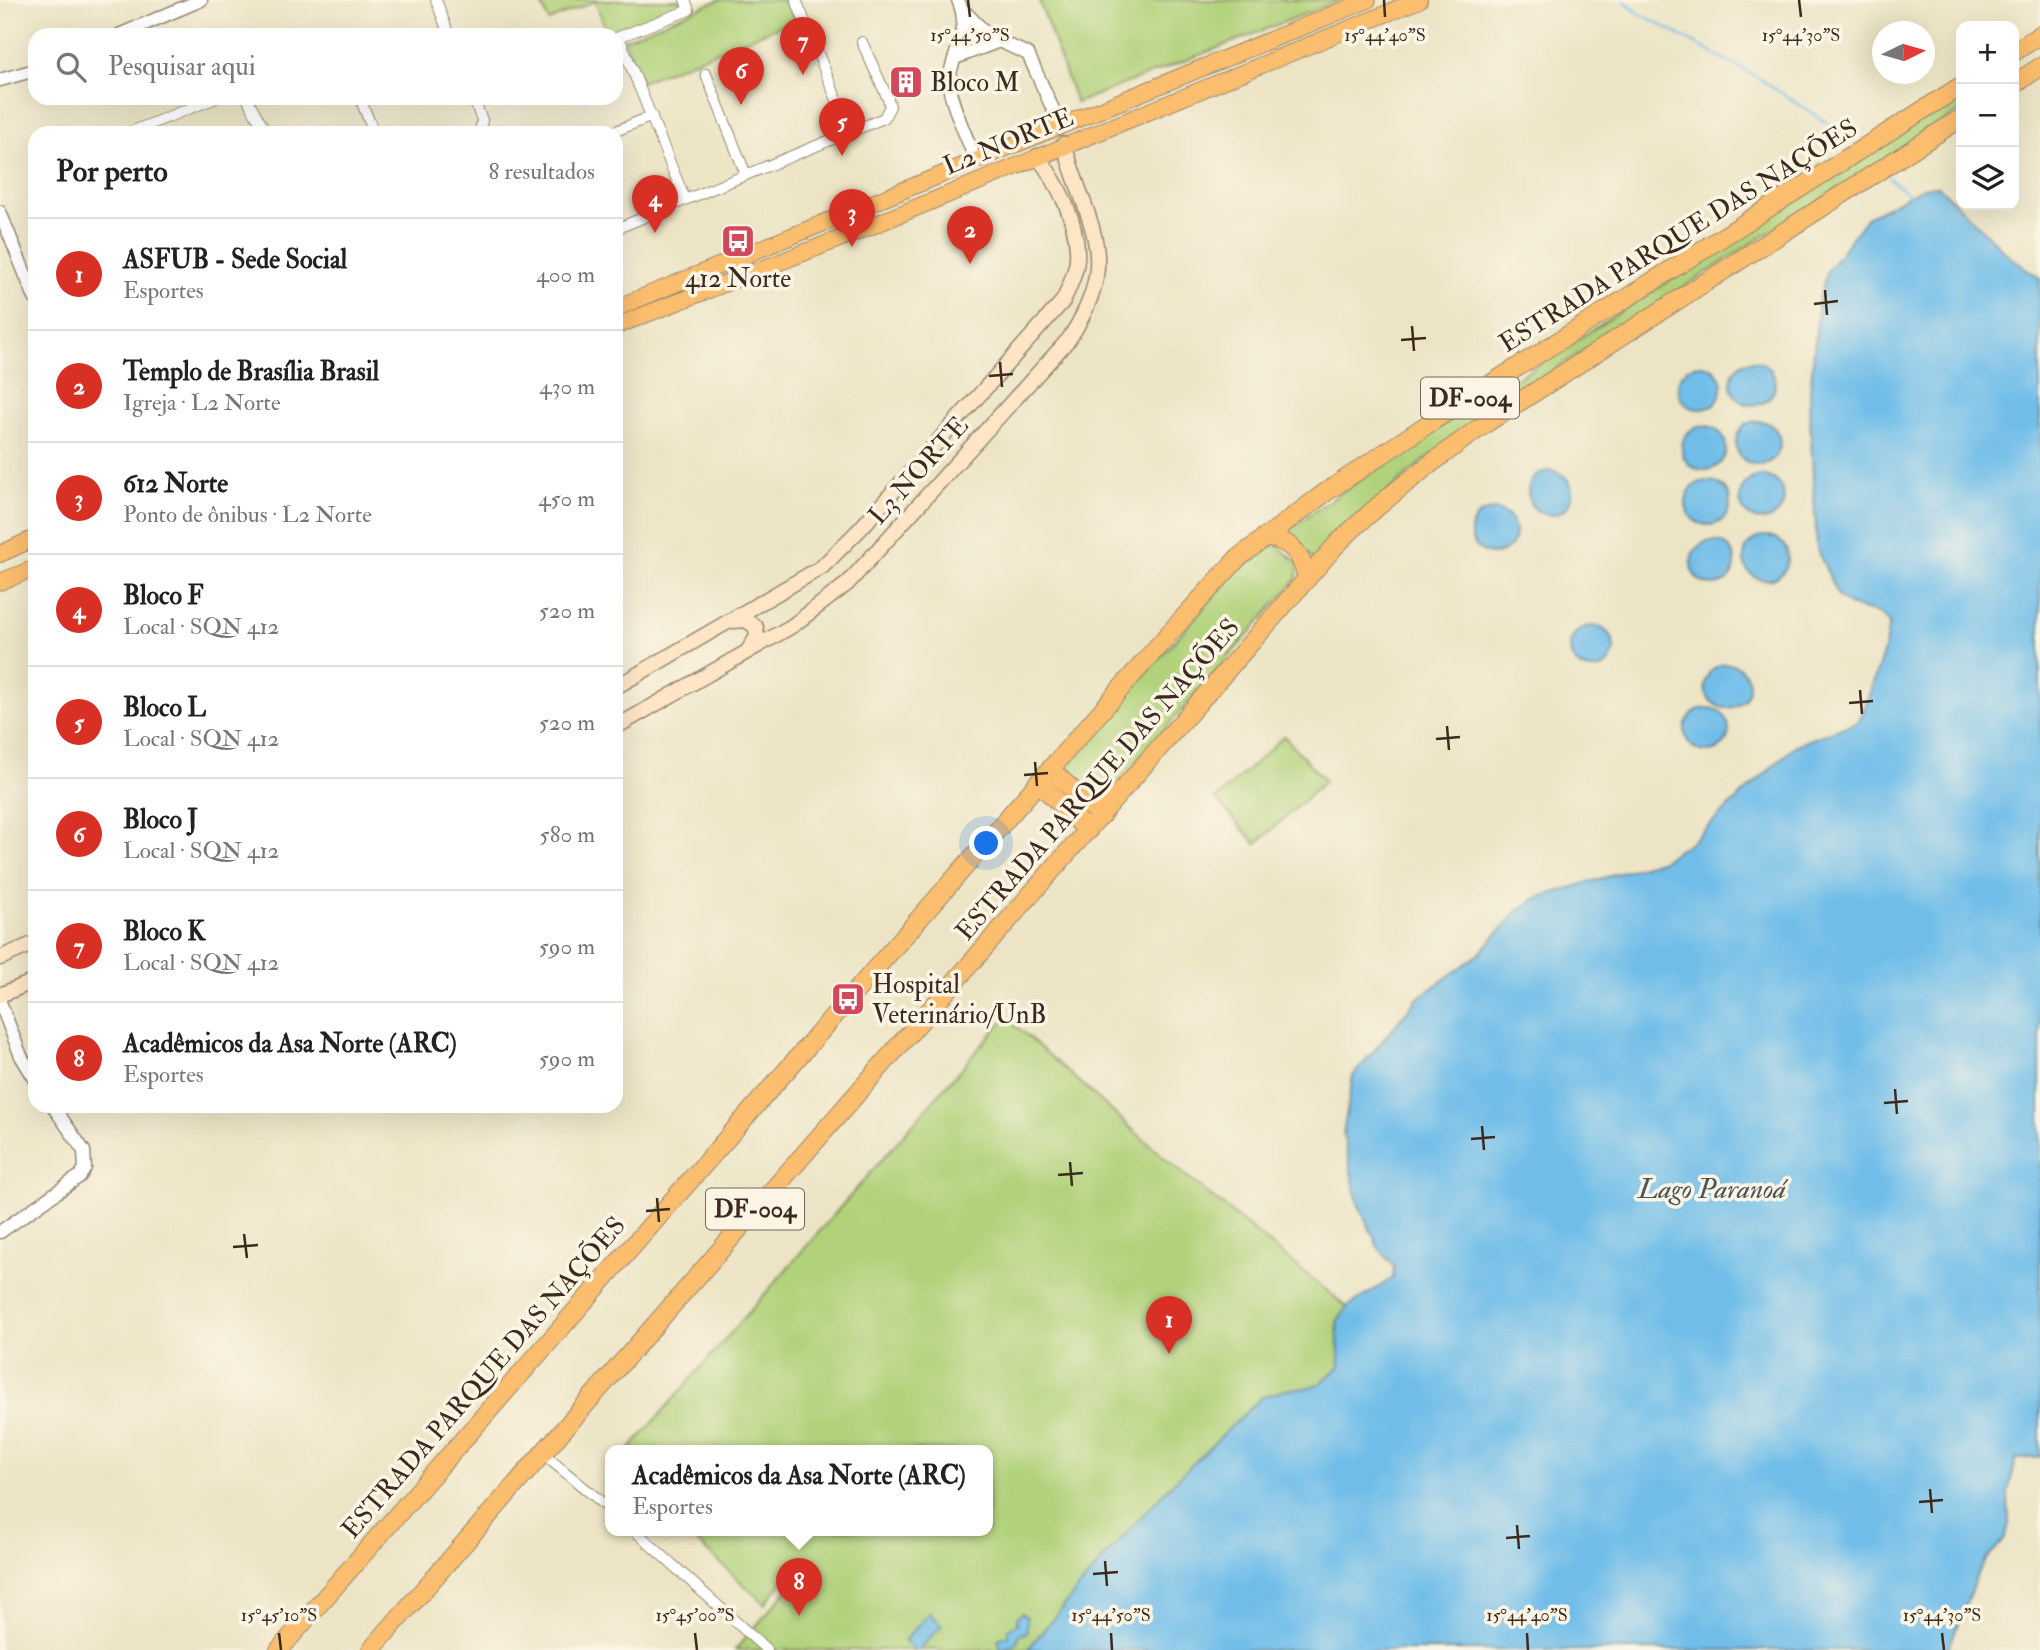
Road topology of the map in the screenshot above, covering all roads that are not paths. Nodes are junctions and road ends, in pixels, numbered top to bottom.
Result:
1 (201, 0) edge
2 (210, 0) edge
3 (436, 0) edge
4 (685, 0) edge
5 (796, 0) edge
6 (1368, 0) edge
7 (1419, 0) edge
8 (960, 5) edge
9 (187, 7) junction
10 (137, 28) edge
11 (446, 28) edge
12 (2040, 35) edge
13 (623, 36) edge
14 (862, 42) dead end
15 (998, 42) junction
16 (2019, 49) edge
17 (623, 51) edge
18 (958, 57) junction
19 (2040, 67) edge
20 (28, 72) edge
21 (706, 74) dead end
22 (2019, 81) edge
23 (4, 82) edge
24 (1956, 89) edge
25 (198, 105) edge
26 (251, 105) edge
27 (363, 105) edge
28 (477, 105) edge
29 (652, 116) junction
30 (1956, 121) edge
31 (1060, 125) junction
32 (146, 126) edge
33 (262, 126) edge
34 (371, 126) edge
35 (481, 126) edge
36 (623, 128) edge
37 (850, 132) junction
38 (1065, 144) junction
39 (1037, 156) junction
40 (975, 159) junction
41 (746, 175) junction
42 (917, 184) junction
43 (685, 200) junction
44 (924, 203) junction
45 (0, 212) edge
46 (623, 226) edge
47 (28, 281) edge
48 (623, 305) edge
49 (623, 323) edge
50 (1264, 537) junction
51 (28, 541) edge
52 (16, 546) junction
53 (0, 554) edge
54 (28, 567) edge
55 (28, 571) edge
56 (1307, 579) junction
57 (0, 582) edge
58 (733, 621) junction
59 (746, 652) junction
60 (623, 683) edge
61 (623, 723) edge
62 (1044, 776) junction
63 (1101, 816) junction
64 (1088, 831) junction
65 (28, 946) edge
66 (0, 958) edge
67 (28, 984) edge
68 (0, 995) edge
69 (0, 1002) edge
70 (28, 1067) edge
71 (58, 1113) edge
72 (0, 1232) edge
73 (542, 1453) junction
74 (605, 1505) edge
75 (641, 1536) edge
76 (289, 1647) edge
77 (371, 1650) edge
78 (767, 1650) edge

1 - 9 street
2 - 9 street
3 - 11 street
4 - 13 street
5 - 37 street
6 - 31 main road, L2 NORTE
7 - 38 main road, L2 NORTE
8 - 15 street
8 - 18 street
9 - 10 street
12 - 16 highway
14 - 37 street
15 - 18 street
15 - 31 street
17 - 29 street
18 - 40 street
19 - 22 highway
20 - 23 street
21 - 41 street
24 - 50 highway, ESTRADA PARQUE DAS NAÇÕES / DF-004
25 - 32 street
26 - 33 street
27 - 34 street
28 - 35 street
29 - 36 street
29 - 43 street
30 - 56 highway, ESTRADA PARQUE DAS NAÇÕES / DF-004
31 - 40 main road, L2 NORTE
37 - 41 street
38 - 39 main road, L2 NORTE
38 - 59 main road, L3 NORTE
39 - 44 main road, L2 NORTE
39 - 58 main road, L3 NORTE
40 - 42 main road, L2 NORTE
41 - 43 street
42 - 44 main road
42 - 48 main road, L2 NORTE
43 - 46 street
44 - 49 main road, L2 NORTE
45 - 47 street
50 - 56 highway
50 - 62 highway, ESTRADA PARQUE DAS NAÇÕES / DF-004
51 - 52 main road
52 - 53 main road
52 - 54 main road
55 - 57 main road
56 - 63 highway, ESTRADA PARQUE DAS NAÇÕES / DF-004
58 - 59 main road
58 - 60 main road, L3 NORTE
59 - 61 main road, L3 NORTE
62 - 63 highway
62 - 64 highway
62 - 76 highway, ESTRADA PARQUE DAS NAÇÕES / DF-004
63 - 64 highway, ESTRADA PARQUE DAS NAÇÕES / DF-004
64 - 73 highway, ESTRADA PARQUE DAS NAÇÕES / DF-004
65 - 66 main road
67 - 68 main road
69 - 70 street
71 - 72 street
73 - 74 street
73 - 77 highway, ESTRADA PARQUE DAS NAÇÕES / DF-004
75 - 78 street

